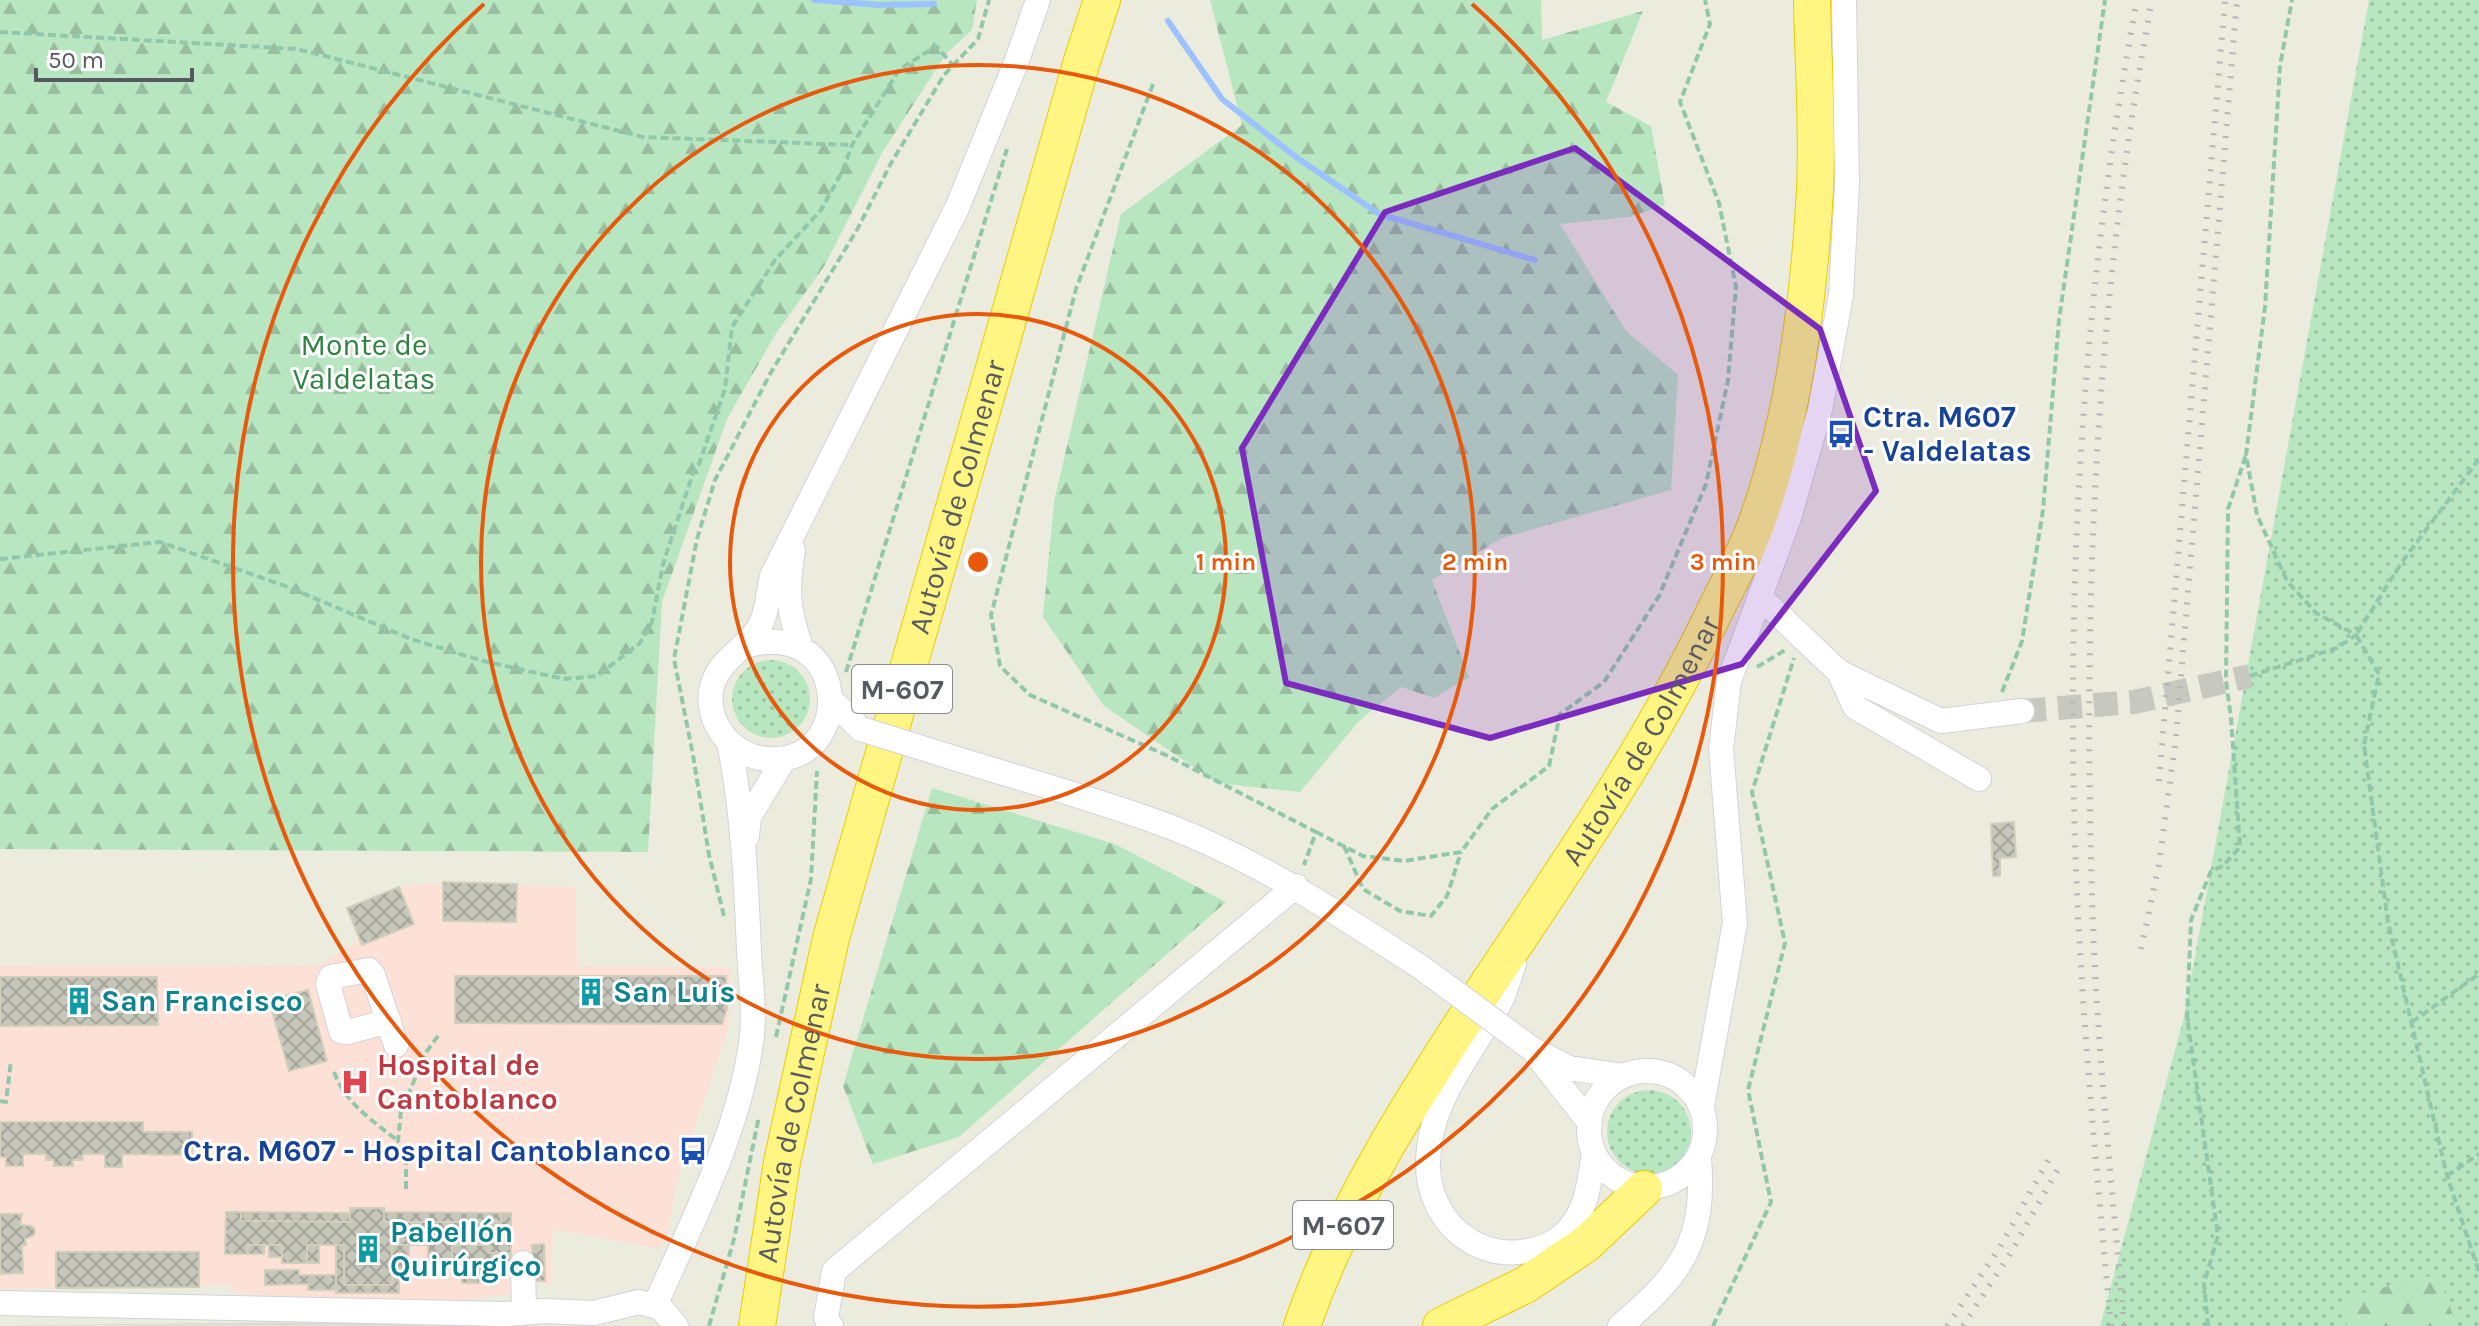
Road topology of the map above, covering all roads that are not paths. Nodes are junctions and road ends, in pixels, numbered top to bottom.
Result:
1 (1038, 0) edge
2 (1102, 0) edge
3 (1812, 0) edge
4 (1844, 0) edge
5 (798, 524) junction
6 (1761, 598) junction
7 (745, 646) junction
8 (801, 648) junction
9 (1839, 672) junction
10 (831, 700) junction
11 (2010, 712) tunnel mouth
12 (861, 729) junction
13 (820, 734) junction
14 (729, 743) junction
15 (784, 759) junction
16 (1979, 779) dead end
17 (745, 862) junction
18 (1296, 886) junction
19 (1525, 930) junction
20 (389, 1021) dead end
21 (396, 1045) dead end
22 (1532, 1049) junction
23 (1624, 1076) junction
24 (1702, 1106) junction
25 (1590, 1123) junction
26 (1594, 1154) junction
27 (1699, 1158) junction
28 (1644, 1189) junction
29 (523, 1263) dead end
30 (0, 1303) edge
31 (655, 1305) junction
32 (624, 1306) junction
33 (511, 1318) edge
34 (584, 1320) edge
35 (606, 1326) edge
36 (676, 1326) edge
37 (757, 1326) edge
38 (831, 1326) edge
39 (1302, 1326) edge
40 (1441, 1326) edge
41 (1620, 1326) edge

1 - 5 street
2 - 37 highway, Autovía de Colmenar / M-607
3 - 19 highway, Autovía de Colmenar / M-607
4 - 6 street
5 - 7 street
5 - 8 street
6 - 9 street
6 - 24 street
7 - 8 street
7 - 14 street
8 - 10 street
9 - 11 street
9 - 16 street
10 - 12 street
10 - 13 street
12 - 13 street
12 - 18 street, bridge
13 - 15 street
14 - 15 street
14 - 17 street
15 - 17 street
17 - 31 street
18 - 22 street, bridge
18 - 38 street
19 - 26 street
19 - 39 highway, Autovía de Colmenar / M-607
20 - 21 street
22 - 23 street
22 - 25 street
23 - 24 street
23 - 25 street
24 - 27 street
25 - 26 street
26 - 28 street
27 - 28 street
27 - 41 street
28 - 40 highway
29 - 33 street
30 - 33 street
31 - 32 street
31 - 36 street
32 - 34 street
32 - 35 street
33 - 34 street

